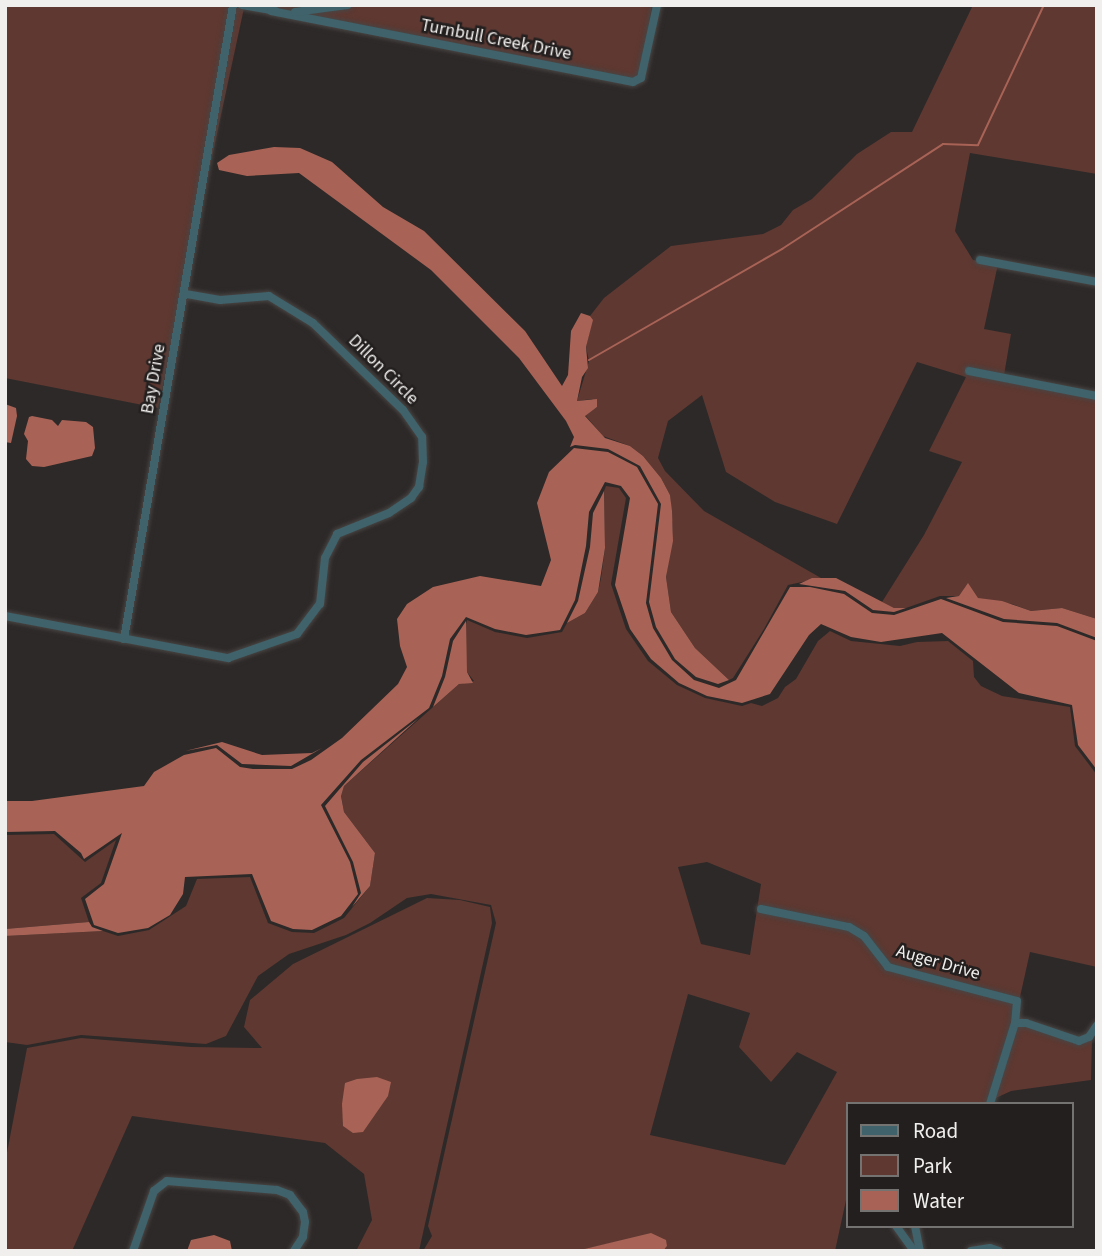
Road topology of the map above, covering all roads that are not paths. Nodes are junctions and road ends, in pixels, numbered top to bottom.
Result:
1 (233, 5) edge
2 (242, 5) edge
3 (348, 5) edge
4 (657, 5) edge
5 (271, 11) junction
6 (981, 260) dead end
7 (1097, 282) edge
8 (186, 294) junction
9 (969, 371) dead end
10 (1097, 396) edge
11 (5, 616) edge
12 (124, 639) junction
13 (761, 909) dead end
14 (1015, 1023) junction
15 (1097, 1025) edge
16 (990, 1102) edge
17 (897, 1228) edge
18 (915, 1228) edge
19 (133, 1251) edge
20 (294, 1251) edge
21 (914, 1251) edge
22 (920, 1251) edge
23 (971, 1251) edge
24 (999, 1251) edge

1 - 8 street, Bay Drive
2 - 5 street
3 - 5 street
4 - 5 street, Turnbull Creek Drive
6 - 7 street
8 - 12 street, Bay Drive
8 - 12 street, Dillon Circle
9 - 10 street
11 - 12 street
13 - 14 street, Auger Drive
14 - 15 street
14 - 16 street
17 - 21 street
18 - 22 street
19 - 20 street
23 - 24 street

